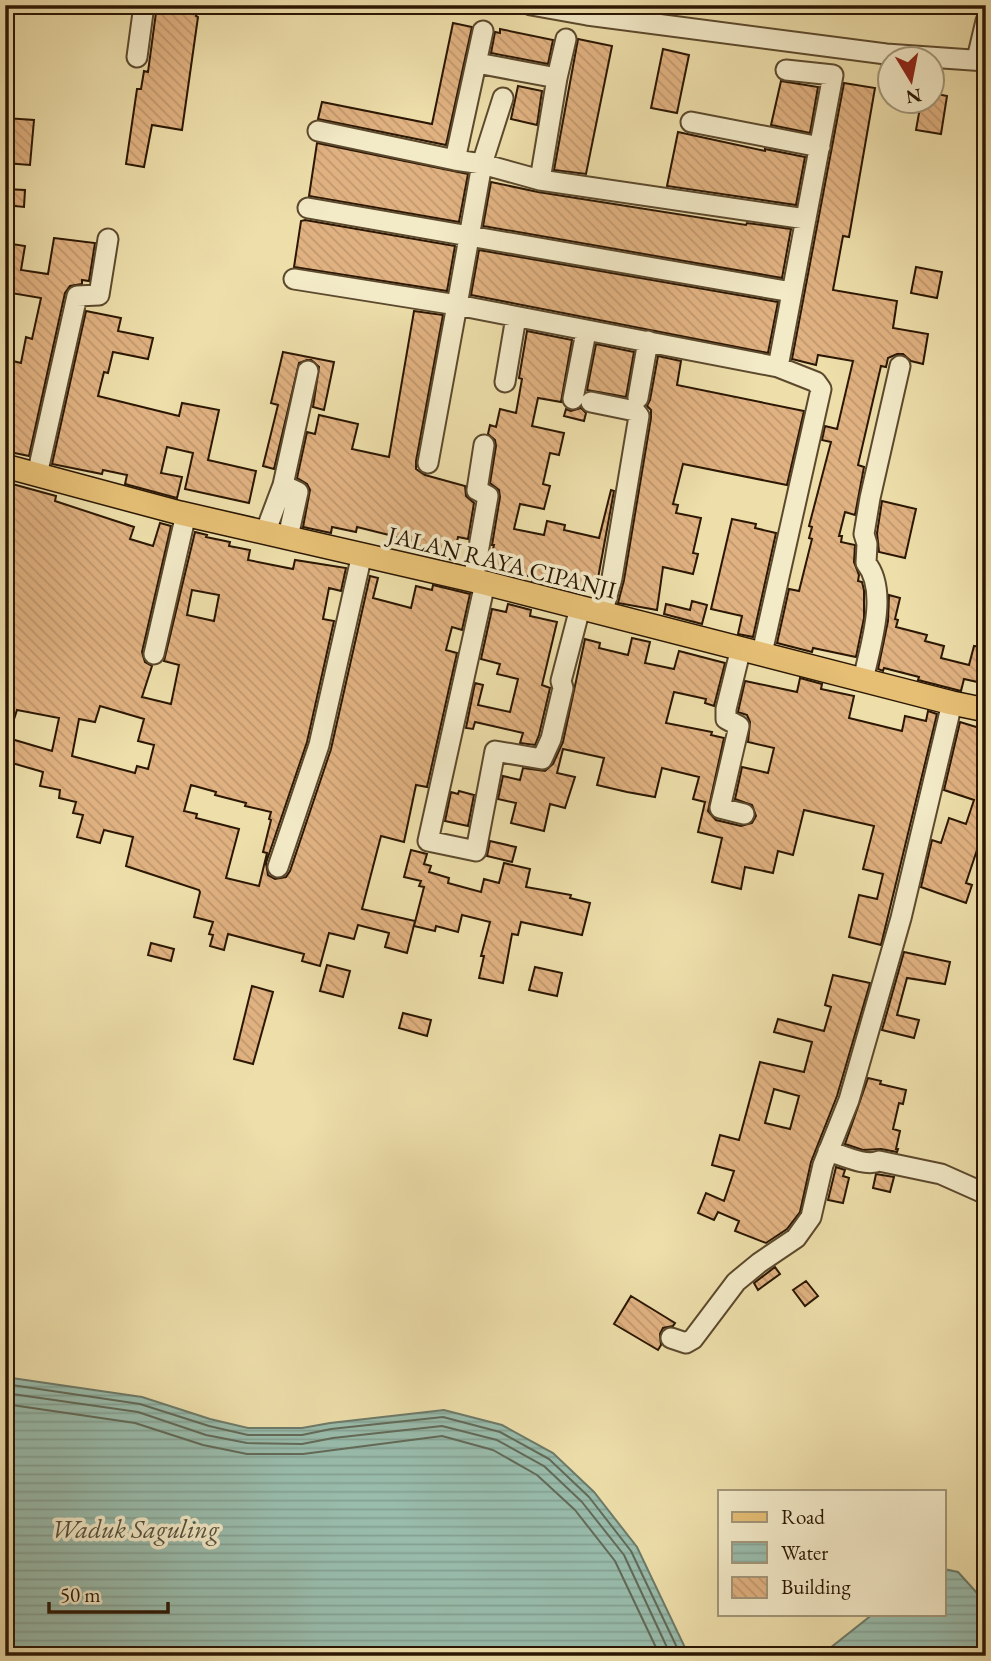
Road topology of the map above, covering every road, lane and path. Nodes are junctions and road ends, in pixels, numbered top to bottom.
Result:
1 (144, 5) edge
2 (531, 5) edge
3 (986, 22) edge
4 (483, 31) dead end
5 (566, 39) dead end
6 (137, 57) dead end
7 (981, 60) edge
8 (477, 63) junction
9 (786, 70) dead end
10 (556, 78) junction
11 (503, 99) dead end
12 (691, 122) dead end
13 (317, 131) dead end
14 (820, 147) junction
15 (455, 160) junction
16 (482, 164) junction
17 (540, 180) junction
18 (308, 208) dead end
19 (806, 219) junction
20 (470, 235) junction
21 (108, 239) dead end
22 (294, 279) dead end
23 (792, 292) junction
24 (457, 305) junction
25 (516, 317) junction
26 (586, 332) junction
27 (648, 341) junction
28 (900, 366) dead end
29 (778, 367) junction
30 (308, 371) dead end
31 (505, 382) dead end
32 (638, 398) dead end
33 (484, 445) dead end
34 (428, 463) dead end
35 (5, 466) edge
36 (37, 474) junction
37 (186, 514) junction
38 (276, 535) junction
39 (362, 554) junction
40 (479, 582) junction
41 (580, 608) junction
42 (602, 614) junction
43 (751, 651) junction
44 (154, 654) dead end
45 (863, 680) junction
46 (952, 703) junction
47 (986, 710) edge
48 (744, 814) dead end
49 (278, 867) dead end
50 (828, 1151) junction
51 (986, 1194) edge
52 (671, 1338) dead end

1 - 6 street
2 - 7 street
3 - 7 street
4 - 8 street
5 - 10 street
8 - 10 street
8 - 15 street
9 - 14 street
10 - 17 street
11 - 16 street
12 - 14 street
13 - 15 street
14 - 19 street
15 - 16 street
16 - 17 street
16 - 20 street
17 - 19 street
18 - 20 street
19 - 23 street
20 - 23 street
20 - 24 street
21 - 36 street
22 - 24 street
23 - 29 street
24 - 25 street
24 - 34 street
25 - 26 street
25 - 31 street
26 - 27 street
26 - 42 street
27 - 29 street
27 - 32 street
28 - 45 street
29 - 43 street
30 - 38 street
33 - 40 street
35 - 36 main road, JALAN RAYA CIPANJI
36 - 37 main road, JALAN RAYA CIPANJI
37 - 38 main road, JALAN RAYA CIPANJI
37 - 44 street
38 - 39 main road, JALAN RAYA CIPANJI
39 - 40 main road, JALAN RAYA CIPANJI
39 - 49 street
40 - 41 main road, JALAN RAYA CIPANJI
40 - 41 street
41 - 42 main road, JALAN RAYA CIPANJI
42 - 43 main road, JALAN RAYA CIPANJI
43 - 45 main road, JALAN RAYA CIPANJI
43 - 48 street
45 - 46 main road, JALAN RAYA CIPANJI
46 - 47 main road, JALAN RAYA CIPANJI
46 - 50 street
50 - 51 street
50 - 52 street

